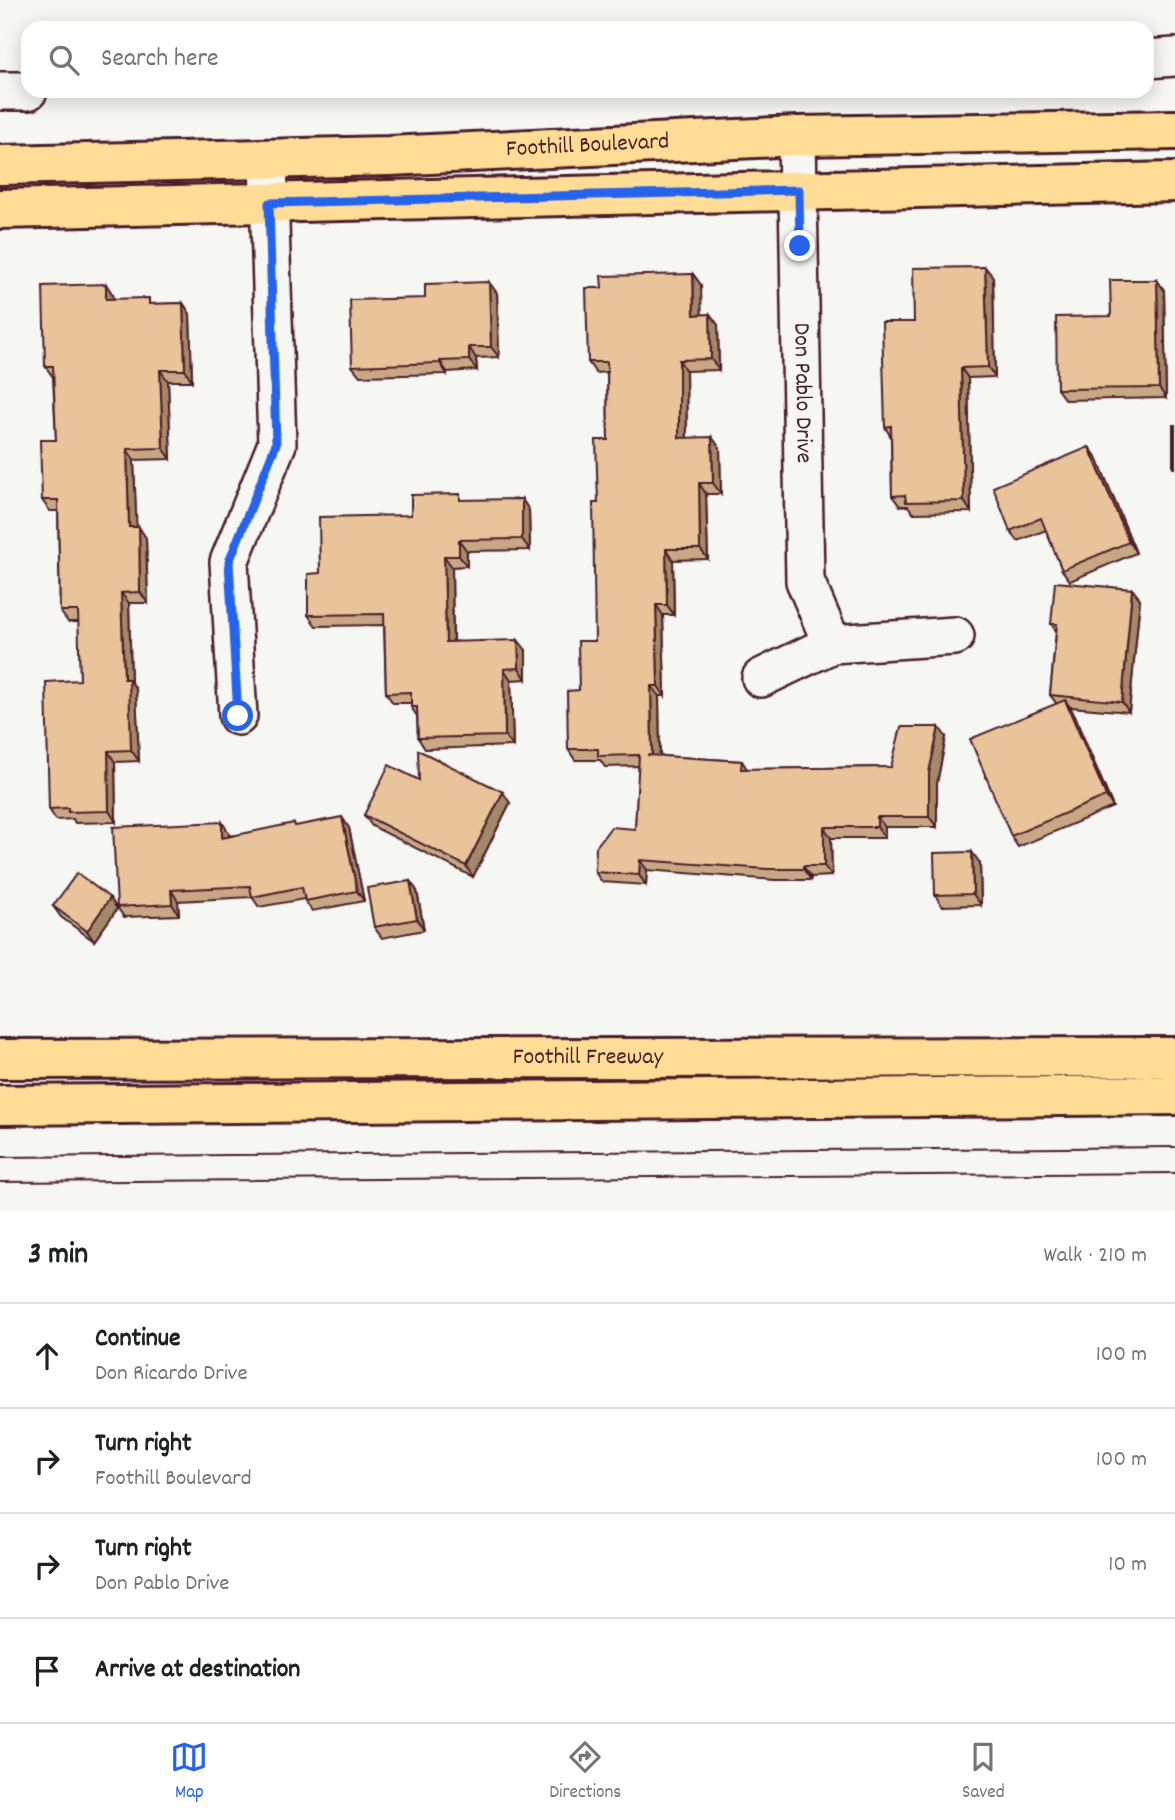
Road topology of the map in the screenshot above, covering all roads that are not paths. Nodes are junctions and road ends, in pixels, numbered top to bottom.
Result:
1 (1175, 57) edge
2 (1154, 58) edge
3 (0, 91) edge
4 (21, 91) edge
5 (1175, 130) edge
6 (797, 135) junction
7 (268, 160) junction
8 (0, 165) edge
9 (1175, 182) edge
10 (799, 190) junction
11 (269, 203) junction
12 (0, 209) edge
13 (955, 636) dead end
14 (832, 645) junction
15 (761, 678) dead end
16 (238, 716) dead end
17 (1175, 1057) edge
18 (0, 1059) edge
19 (1175, 1095) edge
20 (0, 1105) edge

1 - 2 street
3 - 4 street
5 - 6 main road, Foothill Boulevard
6 - 7 main road, Foothill Boulevard
6 - 10 street, Don Pablo Drive
7 - 8 main road, Foothill Boulevard
7 - 11 street
9 - 10 main road, Foothill Boulevard
10 - 11 main road, Foothill Boulevard
10 - 14 street, Don Pablo Drive
11 - 12 main road, Foothill Boulevard
11 - 16 street
13 - 14 street
14 - 15 street
17 - 18 main road, Foothill Freeway
19 - 20 main road

